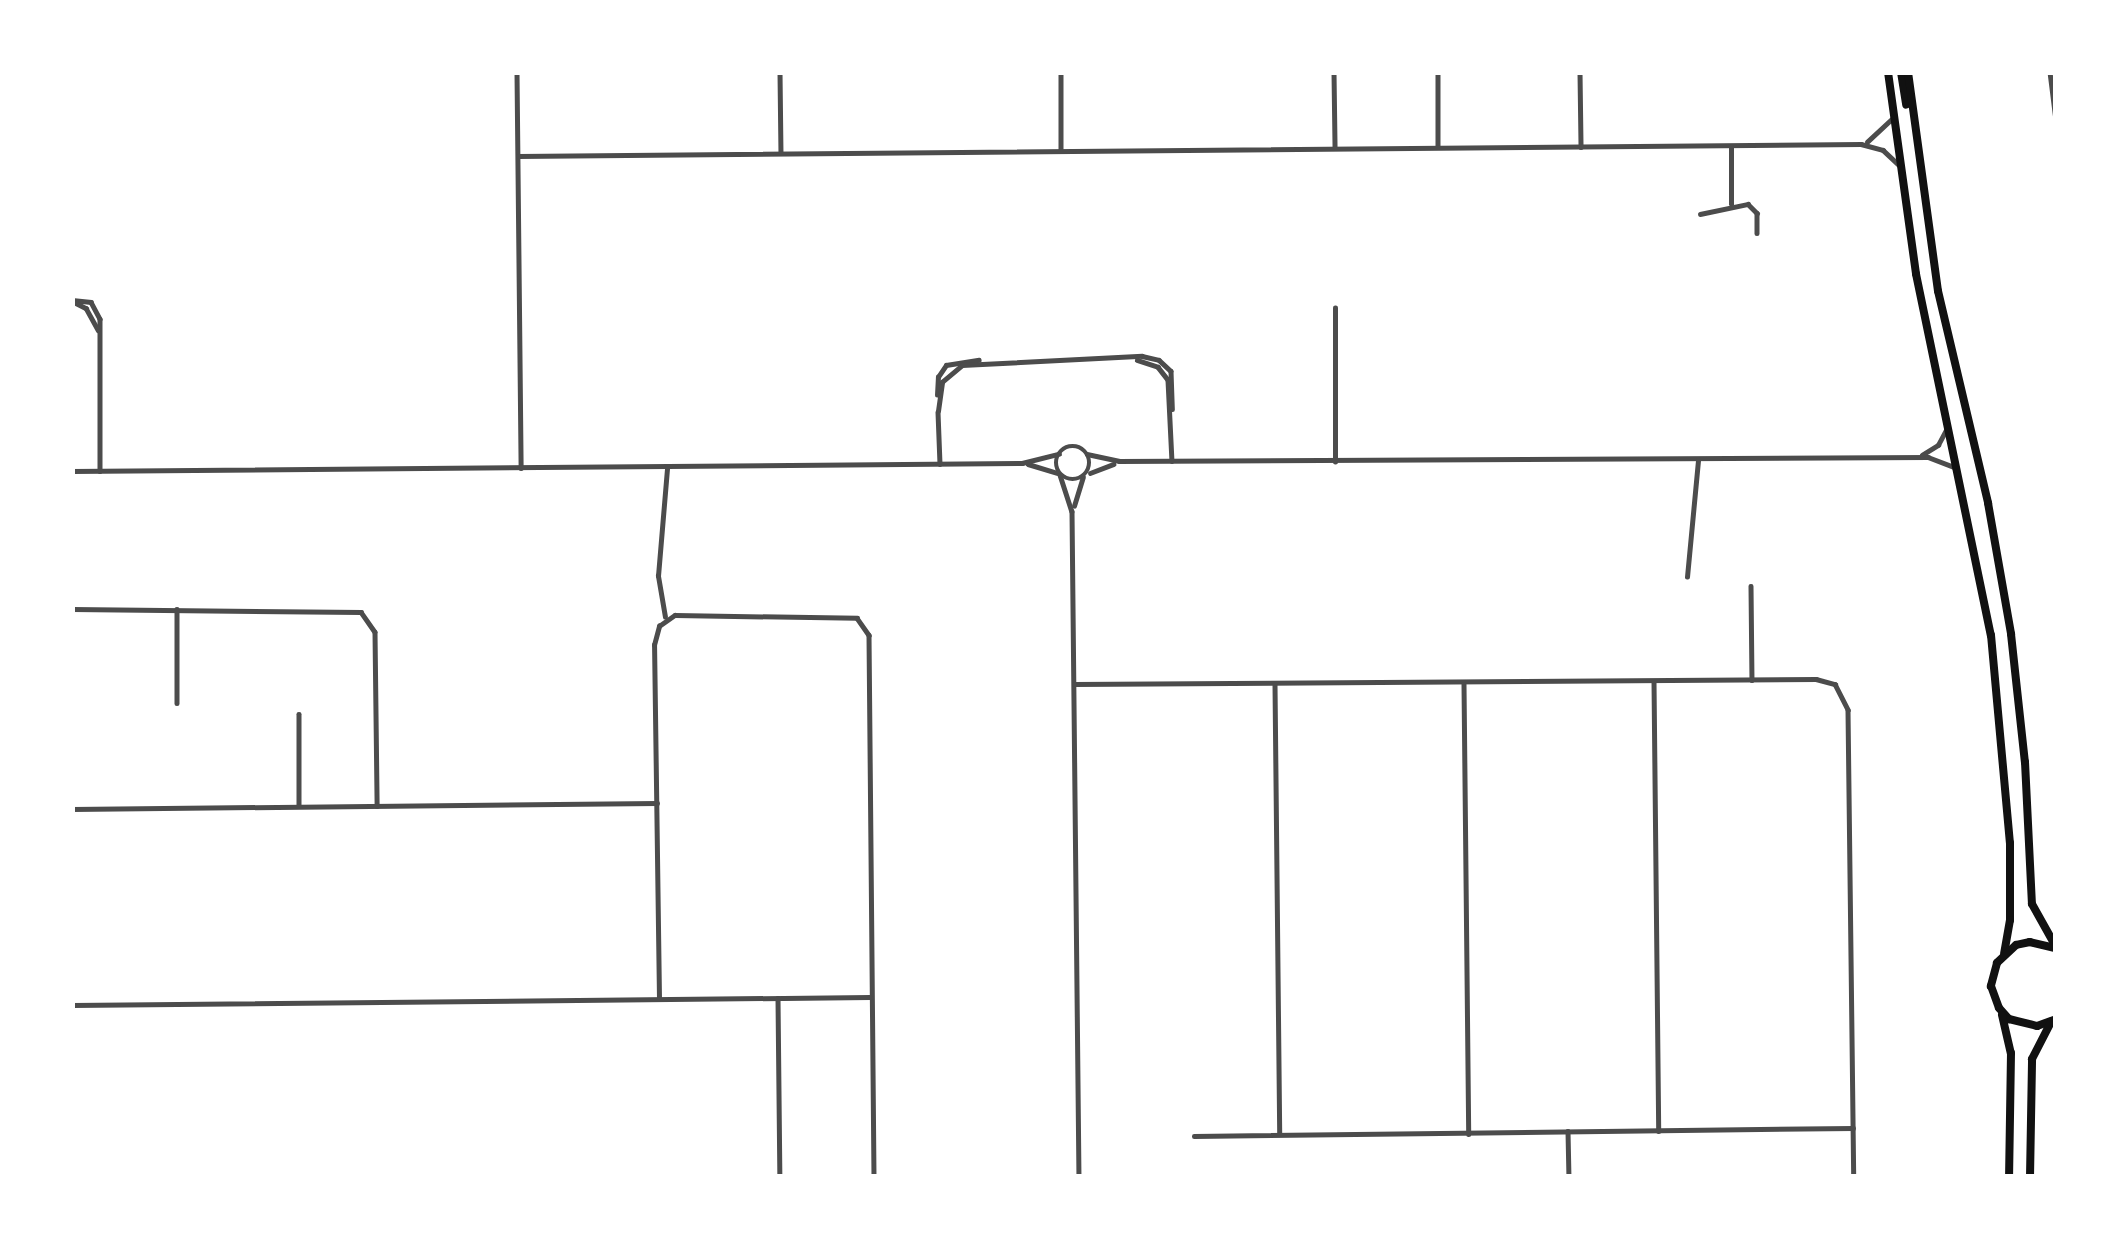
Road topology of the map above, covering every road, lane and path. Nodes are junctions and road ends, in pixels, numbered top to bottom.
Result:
1 (518, 72) edge
2 (780, 72) edge
3 (1061, 72) edge
4 (1334, 72) edge
5 (1438, 72) edge
6 (1580, 72) edge
7 (1888, 72) edge
8 (1904, 72) edge
9 (2050, 72) edge
10 (1893, 117) junction
11 (2056, 121) edge
12 (1861, 144) junction
13 (1335, 147) junction
14 (1438, 147) junction
15 (1581, 147) junction
16 (1731, 147) junction
17 (1061, 150) junction
18 (781, 153) junction
19 (518, 156) junction
20 (1899, 165) junction
21 (1731, 205) junction
22 (1700, 214) dead end
23 (1757, 233) dead end
24 (72, 300) edge
25 (1335, 308) dead end
26 (1948, 423) junction
27 (1059, 454) junction
28 (1087, 454) junction
29 (1916, 457) junction
30 (1698, 460) junction
31 (1119, 461) junction
32 (1172, 462) junction
33 (1335, 462) junction
34 (1022, 463) junction
35 (940, 464) junction
36 (667, 468) junction
37 (521, 469) junction
38 (72, 471) edge
39 (100, 471) junction
40 (1961, 471) junction
41 (1060, 474) junction
42 (1084, 476) junction
43 (1072, 511) junction
44 (1687, 577) dead end
45 (1751, 586) dead end
46 (177, 608) junction
47 (72, 610) edge
48 (666, 619) junction
49 (1752, 680) junction
50 (1654, 681) junction
51 (1464, 683) junction
52 (1074, 684) junction
53 (1275, 684) junction
54 (177, 703) dead end
55 (299, 714) dead end
56 (657, 803) junction
57 (299, 806) junction
58 (377, 806) junction
59 (72, 808) edge
60 (2056, 948) edge
61 (2004, 953) junction
62 (872, 997) junction
63 (778, 998) junction
64 (659, 999) junction
65 (72, 1005) edge
66 (1999, 1009) junction
67 (2054, 1020) edge
68 (1853, 1128) junction
69 (1568, 1131) junction
70 (1659, 1131) junction
71 (1469, 1134) junction
72 (1280, 1135) junction
73 (1194, 1136) dead end
74 (780, 1177) edge
75 (874, 1177) edge
76 (1079, 1177) edge
77 (1568, 1177) edge
78 (1854, 1177) edge
79 (2009, 1177) edge
80 (2030, 1177) edge

1 - 19 street
2 - 18 street
3 - 17 street
4 - 13 street
5 - 14 street
6 - 15 street
7 - 10 main road
8 - 60 main road
9 - 11 street
10 - 12 street
10 - 20 main road
12 - 16 street
12 - 20 street
13 - 14 street
13 - 17 street
14 - 15 street
15 - 16 street
16 - 21 street
17 - 18 street
18 - 19 street
19 - 37 street
20 - 26 main road
21 - 22 street
21 - 23 street
24 - 39 street
25 - 33 street
26 - 29 street
26 - 40 main road
27 - 28 street
27 - 34 street
27 - 41 street
28 - 31 street
28 - 42 street
29 - 30 street
29 - 40 street
30 - 33 street
30 - 44 street
31 - 32 street
31 - 42 street
32 - 33 street
32 - 35 street
34 - 35 street
34 - 41 street
35 - 36 street
36 - 37 street
36 - 48 street
37 - 39 street
38 - 39 street
40 - 61 main road
41 - 42 street
41 - 43 street
42 - 43 street
43 - 52 street
45 - 49 street
46 - 47 street
46 - 54 street
46 - 58 street
48 - 56 street
48 - 62 street
49 - 50 street
49 - 68 street
50 - 51 street
50 - 70 street
51 - 53 street
51 - 71 street
52 - 53 street
52 - 76 street
53 - 72 street
55 - 57 street
56 - 58 street
56 - 64 street
57 - 58 street
57 - 59 street
60 - 61 main road
61 - 66 main road
62 - 63 street
62 - 75 street
63 - 64 street
63 - 74 street
64 - 65 street
66 - 67 main road
66 - 79 main road
67 - 80 main road
68 - 70 street
68 - 78 street
69 - 70 street
69 - 71 street
69 - 77 street
71 - 72 street
72 - 73 street

